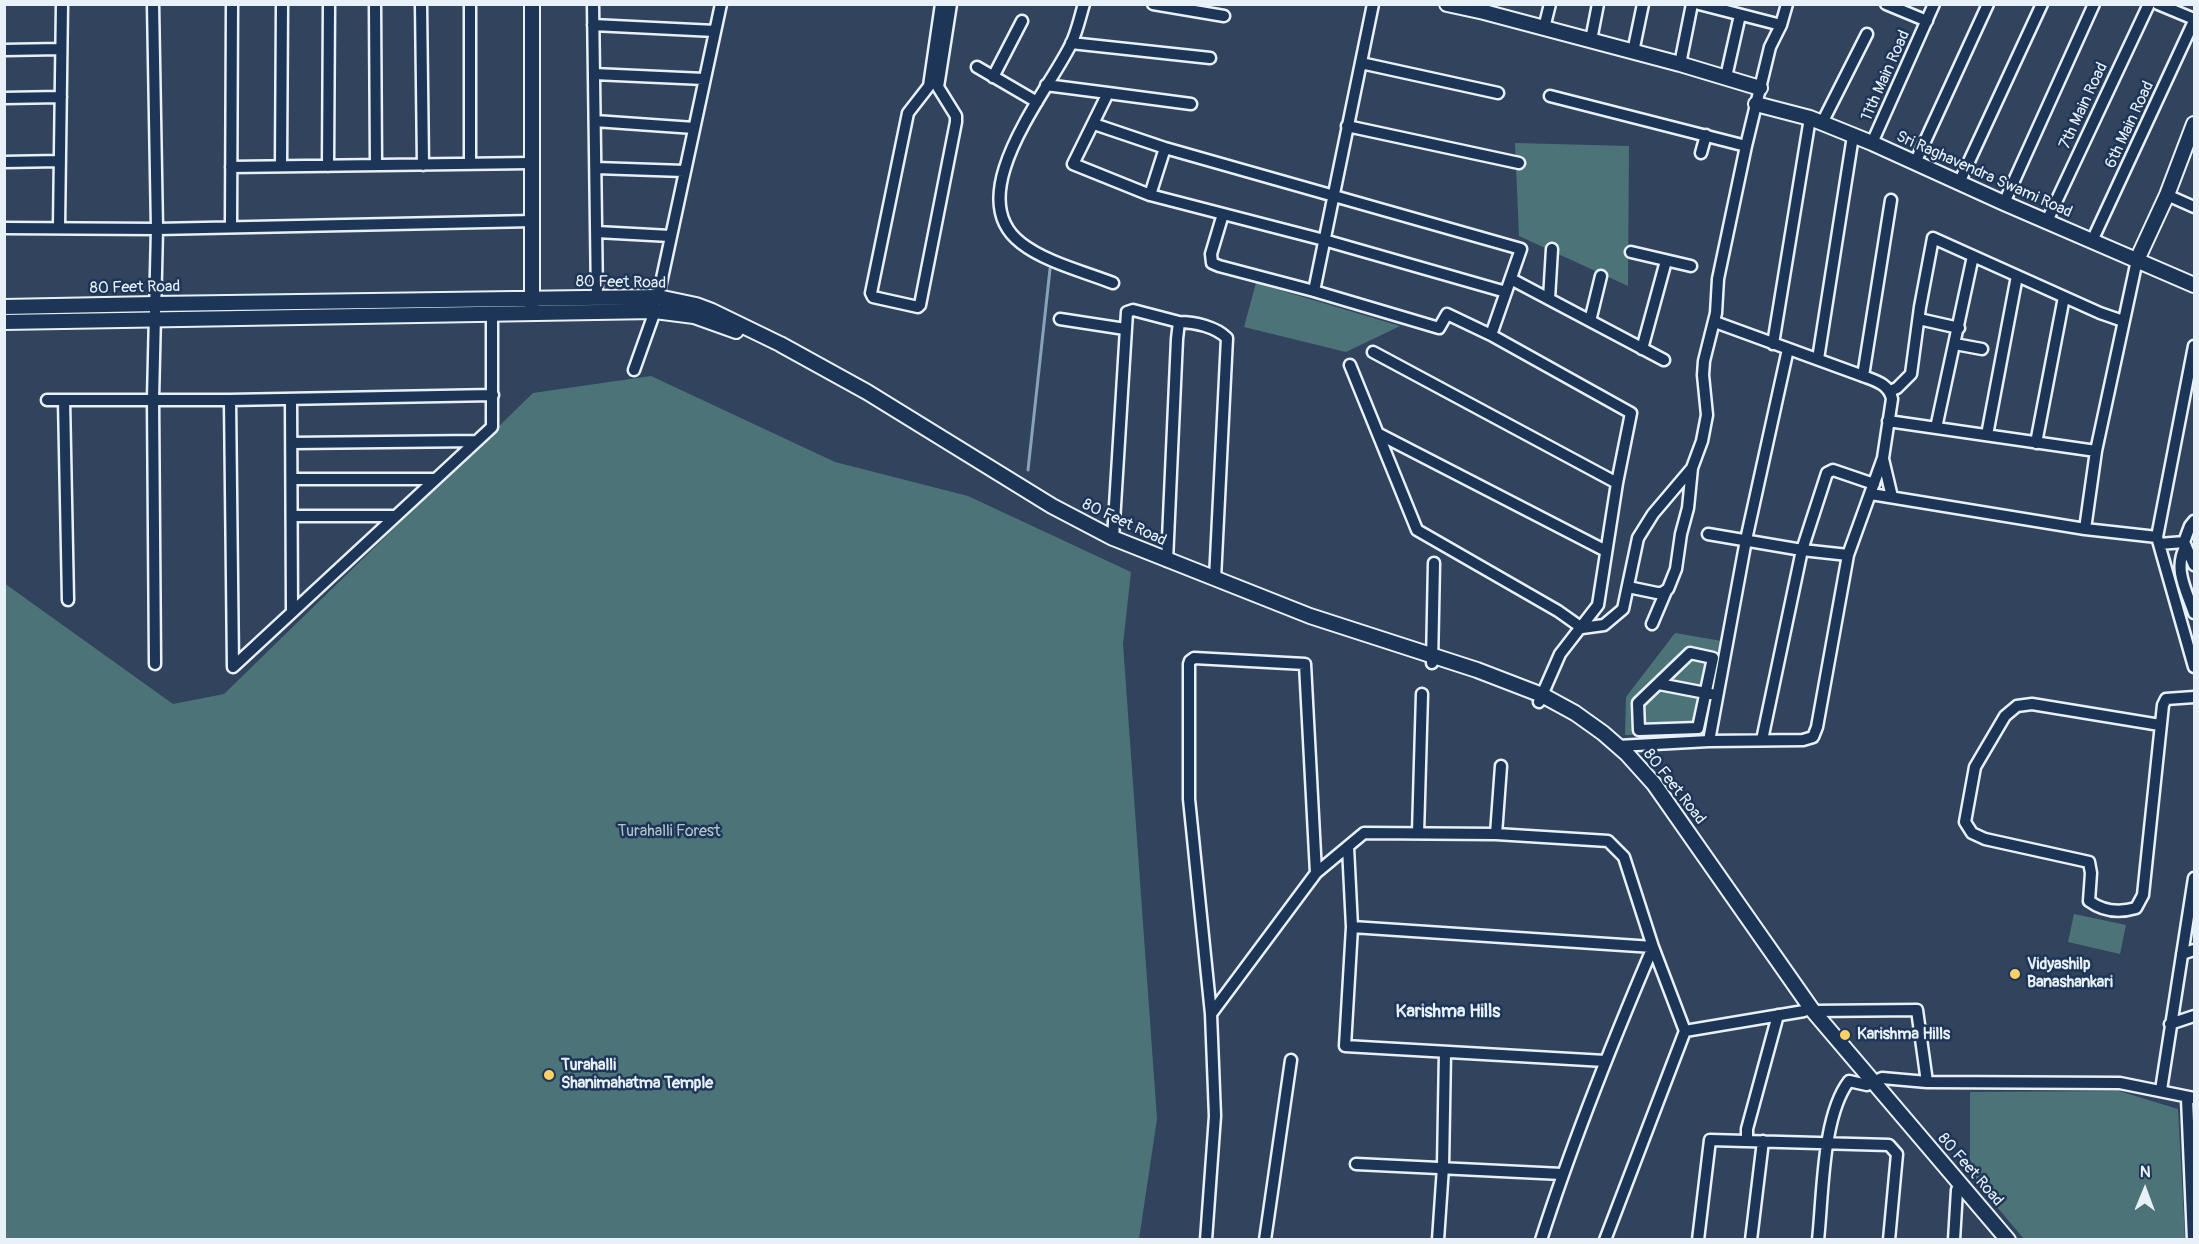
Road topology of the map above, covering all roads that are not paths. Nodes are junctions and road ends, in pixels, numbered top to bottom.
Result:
1 (62, 4) edge
2 (153, 4) edge
3 (232, 4) edge
4 (282, 4) edge
5 (329, 4) edge
6 (375, 4) edge
7 (421, 4) edge
8 (470, 4) edge
9 (532, 4) edge
10 (593, 4) edge
11 (721, 4) edge
12 (941, 4) edge
13 (951, 4) edge
14 (1084, 4) edge
15 (1154, 4) edge
16 (1373, 4) edge
17 (1447, 4) edge
18 (1550, 4) edge
19 (1598, 4) edge
20 (1643, 4) edge
21 (1692, 4) edge
22 (1699, 4) edge
23 (1787, 4) edge
24 (1886, 4) edge
25 (1934, 4) edge
26 (1988, 4) edge
27 (2042, 4) edge
28 (2094, 4) edge
29 (2148, 4) edge
30 (2158, 4) edge
31 (2178, 8) edge
32 (1740, 15) junction
33 (1224, 16) dead end
34 (2194, 20) edge
35 (1022, 21) dead end
36 (1927, 21) junction
37 (593, 25) junction
38 (1781, 25) junction
39 (1544, 28) junction
40 (715, 31) junction
41 (1867, 34) dead end
42 (1591, 40) junction
43 (1071, 43) junction
44 (61, 49) junction
45 (4, 50) edge
46 (1633, 52) junction
47 (1210, 58) dead end
48 (936, 62) junction
49 (1361, 63) junction
50 (1680, 64) junction
51 (976, 68) dead end
52 (594, 74) junction
53 (993, 77) junction
54 (1726, 77) junction
55 (704, 79) junction
56 (1046, 85) junction
57 (1760, 88) junction
58 (1108, 93) junction
59 (1498, 93) dead end
60 (1550, 96) dead end
61 (61, 97) junction
62 (4, 98) edge
63 (1037, 102) junction
64 (1191, 104) dead end
65 (1756, 104) junction
66 (595, 121) junction
67 (1816, 121) junction
68 (1094, 124) junction
69 (1347, 126) junction
70 (694, 128) junction
71 (1706, 135) junction
72 (1853, 136) junction
73 (2192, 136) edge
74 (1872, 143) junction
75 (1746, 146) junction
76 (1165, 148) junction
77 (1701, 153) dead end
78 (60, 161) junction
79 (4, 162) edge
80 (531, 163) junction
81 (1519, 163) dead end
82 (470, 164) junction
83 (1915, 164) junction
84 (376, 165) junction
85 (423, 165) junction
86 (281, 166) junction
87 (328, 166) junction
88 (231, 167) junction
89 (596, 168) junction
90 (684, 171) junction
91 (1959, 183) junction
92 (1333, 194) junction
93 (1150, 195) junction
94 (2167, 195) junction
95 (1891, 200) dead end
96 (2004, 203) junction
97 (2194, 207) edge
98 (1223, 214) junction
99 (532, 221) junction
100 (2047, 221) junction
101 (231, 226) junction
102 (59, 227) junction
103 (4, 228) edge
104 (157, 229) junction
105 (597, 232) junction
106 (670, 236) junction
107 (1324, 240) junction
108 (2092, 241) junction
109 (1552, 249) dead end
110 (1631, 252) dead end
111 (1973, 255) junction
112 (2137, 260) junction
113 (1666, 261) junction
114 (1691, 266) dead end
115 (1601, 276) dead end
116 (2017, 276) junction
117 (1511, 279) junction
118 (1113, 283) dead end
119 (2194, 285) edge
120 (1314, 291) junction
121 (1506, 292) junction
122 (2064, 297) junction
123 (532, 298) junction
124 (597, 298) junction
125 (1549, 299) junction
126 (155, 304) junction
127 (657, 304) junction
128 (4, 308) edge
129 (532, 314) junction
130 (492, 315) junction
131 (1060, 319) dead end
132 (1919, 319) junction
133 (155, 320) junction
134 (1590, 321) junction
135 (2123, 321) junction
136 (4, 322) edge
137 (1179, 322) junction
138 (1715, 322) junction
139 (1959, 328) junction
140 (1125, 329) junction
141 (1491, 334) junction
142 (1773, 344) junction
143 (1955, 344) junction
144 (2194, 346) edge
145 (1642, 349) junction
146 (1788, 349) junction
147 (1982, 349) dead end
148 (1373, 352) dead end
149 (1818, 359) junction
150 (1664, 360) dead end
151 (809, 365) junction
152 (1350, 365) dead end
153 (634, 370) dead end
154 (1863, 376) junction
155 (1890, 391) junction
156 (493, 395) junction
157 (153, 399) junction
158 (291, 399) junction
159 (47, 400) dead end
160 (64, 400) junction
161 (230, 400) junction
162 (1888, 421) junction
163 (1936, 428) junction
164 (1379, 434) junction
165 (1987, 435) junction
166 (477, 441) junction
167 (2036, 442) junction
168 (292, 443) junction
169 (2096, 451) junction
170 (1883, 458) junction
171 (1692, 468) junction
172 (292, 479) junction
173 (435, 479) junction
174 (1617, 483) junction
175 (1872, 489) junction
176 (1892, 497) junction
177 (292, 516) junction
178 (394, 516) junction
179 (2194, 521) edge
180 (2085, 529) junction
181 (1708, 534) dead end
182 (1113, 538) junction
183 (1746, 540) junction
184 (2158, 541) junction
185 (2185, 544) junction
186 (1802, 550) junction
187 (1606, 551) junction
188 (1848, 555) junction
189 (1167, 561) junction
190 (1434, 563) dead end
191 (2194, 565) edge
192 (1215, 579) junction
193 (1628, 587) junction
194 (1666, 591) junction
195 (68, 600) dead end
196 (292, 610) junction
197 (2194, 613) edge
198 (1652, 624) dead end
199 (1582, 628) junction
200 (1433, 660) junction
201 (155, 664) dead end
202 (2194, 667) edge
203 (1659, 684) junction
204 (1706, 693) junction
205 (1422, 694) dead end
206 (1718, 695) junction
207 (2194, 697) edge
208 (1540, 699) junction
209 (2160, 725) junction
210 (1762, 740) junction
211 (1709, 741) junction
212 (1618, 746) junction
213 (1501, 766) dead end
214 (1418, 833) junction
215 (1496, 834) junction
216 (1348, 847) junction
217 (1316, 873) junction
218 (2194, 878) edge
219 (1352, 927) junction
220 (1653, 946) junction
221 (2194, 950) edge
222 (2182, 954) junction
223 (1808, 1011) junction
224 (1211, 1014) junction
225 (1778, 1015) junction
226 (2194, 1017) edge
227 (2170, 1024) junction
228 (1685, 1031) junction
229 (1445, 1052) junction
230 (1291, 1060) dead end
231 (1605, 1061) junction
232 (1927, 1082) junction
233 (1870, 1083) junction
234 (2161, 1090) junction
235 (2191, 1098) edge
236 (1747, 1141) junction
237 (1763, 1141) junction
238 (1827, 1144) junction
239 (1356, 1164) dead end
240 (1443, 1167) junction
241 (1562, 1174) junction
242 (1957, 1190) junction
243 (1206, 1239) edge
244 (1265, 1239) edge
245 (1438, 1239) edge
246 (1541, 1239) edge
247 (1605, 1239) edge
248 (1698, 1239) edge
249 (1751, 1239) edge
250 (1818, 1239) edge
251 (1889, 1239) edge
252 (1954, 1239) edge
253 (1999, 1239) edge
254 (2008, 1239) edge
255 (2193, 1239) edge

1 - 44 street
2 - 104 street
3 - 88 street
4 - 86 street
5 - 87 street
6 - 84 street
7 - 85 street
8 - 82 street
9 - 80 main road
10 - 37 street
11 - 40 street
12 - 48 street
13 - 48 street
14 - 43 street
15 - 33 street
16 - 49 street
17 - 39 main road
18 - 39 street
19 - 42 street
20 - 46 street
21 - 50 street
22 - 32 street
23 - 38 street
24 - 36 street
25 - 36 street, 11th Main Road
26 - 83 street
27 - 91 street
28 - 96 street
29 - 100 street, 7th Main Road
30 - 31 street
31 - 34 street
32 - 38 street
32 - 54 street
34 - 108 street, 6th Main Road
35 - 53 street
36 - 74 street, 11th Main Road
37 - 40 street
37 - 52 street
38 - 57 street
39 - 42 main road
40 - 55 street
41 - 67 street
42 - 46 main road
43 - 47 street
43 - 56 street
44 - 45 street
44 - 61 street
46 - 50 main road
48 - 48 street
49 - 59 street
49 - 69 street
50 - 54 main road
51 - 53 street
52 - 55 street
52 - 66 street
53 - 63 street
54 - 57 main road
55 - 70 street
56 - 58 street
56 - 63 street
57 - 65 street
58 - 64 street
58 - 68 street
60 - 71 street
61 - 62 street
61 - 78 street
63 - 118 street
65 - 67 main road, Sri Raghavendra Swami Road
65 - 75 street
66 - 70 street
66 - 89 street
67 - 72 main road, Sri Raghavendra Swami Road
67 - 142 street
68 - 76 street
68 - 93 street
69 - 81 street
69 - 92 street
70 - 90 street
71 - 75 street
71 - 77 street
72 - 74 main road, Sri Raghavendra Swami Road
72 - 149 street
73 - 94 main road
74 - 83 main road, Sri Raghavendra Swami Road
75 - 138 street
76 - 92 street
76 - 93 street
78 - 79 street
78 - 102 street
80 - 82 street
80 - 99 main road
82 - 85 street
83 - 91 main road, Sri Raghavendra Swami Road
84 - 85 street
84 - 87 street
86 - 87 street
86 - 88 street
88 - 101 street
89 - 90 street
89 - 105 street
90 - 106 street
91 - 96 main road, Sri Raghavendra Swami Road
92 - 107 street
92 - 117 street
93 - 98 street
94 - 97 street
94 - 112 main road
95 - 154 street
96 - 100 main road, Sri Raghavendra Swami Road
98 - 107 street
98 - 120 street
99 - 101 street
99 - 123 main road
100 - 108 main road, Sri Raghavendra Swami Road
101 - 104 street
102 - 103 street
102 - 104 street
104 - 126 street
105 - 106 street
105 - 124 street
106 - 127 street
107 - 120 street
107 - 121 street
108 - 112 main road, Sri Raghavendra Swami Road
109 - 125 street
110 - 113 street
111 - 116 street
111 - 132 street
111 - 139 street
112 - 119 main road, Sri Raghavendra Swami Road
112 - 135 street
113 - 114 street
113 - 145 street
115 - 134 street
116 - 122 street
116 - 165 street
117 - 121 street
117 - 125 street
120 - 141 street
121 - 141 street
122 - 135 street
122 - 167 street
123 - 124 main road, 80 Feet Road
123 - 126 main road, 80 Feet Road
123 - 129 main road
124 - 127 main road, 80 Feet Road
125 - 134 street
126 - 128 main road, 80 Feet Road
126 - 133 street
127 - 129 main road, 80 Feet Road
127 - 151 main road, 80 Feet Road
127 - 153 street
129 - 130 main road, 80 Feet Road
130 - 133 main road, 80 Feet Road
130 - 156 street
131 - 140 street
132 - 139 street
132 - 155 street
133 - 136 main road, 80 Feet Road
133 - 157 street
134 - 145 street
135 - 169 street
137 - 140 street
137 - 189 street
137 - 192 street
138 - 142 street
138 - 171 street
139 - 143 street
140 - 182 street
141 - 174 street
142 - 146 street
143 - 147 street
143 - 163 street
144 - 184 street
145 - 150 street
146 - 149 street
146 - 183 street
148 - 174 street
149 - 154 street
151 - 182 main road, 80 Feet Road
151 - 200 main road, 80 Feet Road
152 - 164 street
154 - 155 street
155 - 162 street
156 - 158 street
156 - 166 street
157 - 160 street
157 - 161 street
157 - 201 street
158 - 161 street
158 - 168 street
159 - 160 street
160 - 195 street
161 - 196 street
162 - 163 street
162 - 170 street
163 - 165 street
164 - 187 street
164 - 199 street
165 - 167 street
166 - 168 street
166 - 173 street
167 - 169 street
168 - 172 street
169 - 180 street
170 - 175 street
170 - 176 street
171 - 193 street
171 - 194 street
172 - 173 street
172 - 177 street
173 - 178 street
174 - 187 street
175 - 176 street
175 - 186 street
175 - 188 street
176 - 180 street
177 - 178 street
177 - 196 street
178 - 196 street
179 - 185 street
180 - 184 street
181 - 183 street
182 - 189 main road, 80 Feet Road
183 - 186 street
183 - 206 street
184 - 185 street
184 - 202 street
185 - 191 street
185 - 197 street
186 - 188 street
186 - 210 street
187 - 199 street
188 - 210 street
189 - 192 main road, 80 Feet Road
190 - 200 street
192 - 200 main road, 80 Feet Road
193 - 194 street
193 - 199 street
194 - 198 street
199 - 208 street
200 - 208 main road, 80 Feet Road
203 - 204 street
203 - 204 street
203 - 204 street
204 - 206 street
205 - 214 street
206 - 211 street
207 - 209 street
208 - 212 main road, 80 Feet Road
208 - 223 main road, 80 Feet Road
209 - 209 street
210 - 211 street
211 - 212 street
212 - 223 main road, 80 Feet Road
213 - 215 street
214 - 215 street
214 - 216 street
215 - 220 street
216 - 217 street
216 - 219 street
217 - 224 street
217 - 224 street
218 - 222 street
219 - 220 street
219 - 229 street
220 - 228 street
220 - 231 street
221 - 222 street
222 - 227 street
223 - 225 street
223 - 232 street
223 - 233 main road, 80 Feet Road
224 - 243 street
225 - 228 street
225 - 236 street
226 - 227 street
227 - 234 street
228 - 247 street
229 - 231 street
229 - 240 street
230 - 244 street
231 - 241 street
232 - 233 street
232 - 234 street
233 - 238 street
233 - 242 main road, 80 Feet Road
233 - 254 main road, 80 Feet Road
234 - 235 street
235 - 255 street
236 - 237 street
236 - 248 street
237 - 238 street
237 - 249 street
238 - 250 street
238 - 251 street
239 - 240 street
240 - 241 street
240 - 245 street
241 - 246 street
242 - 252 street
242 - 253 main road, 80 Feet Road

